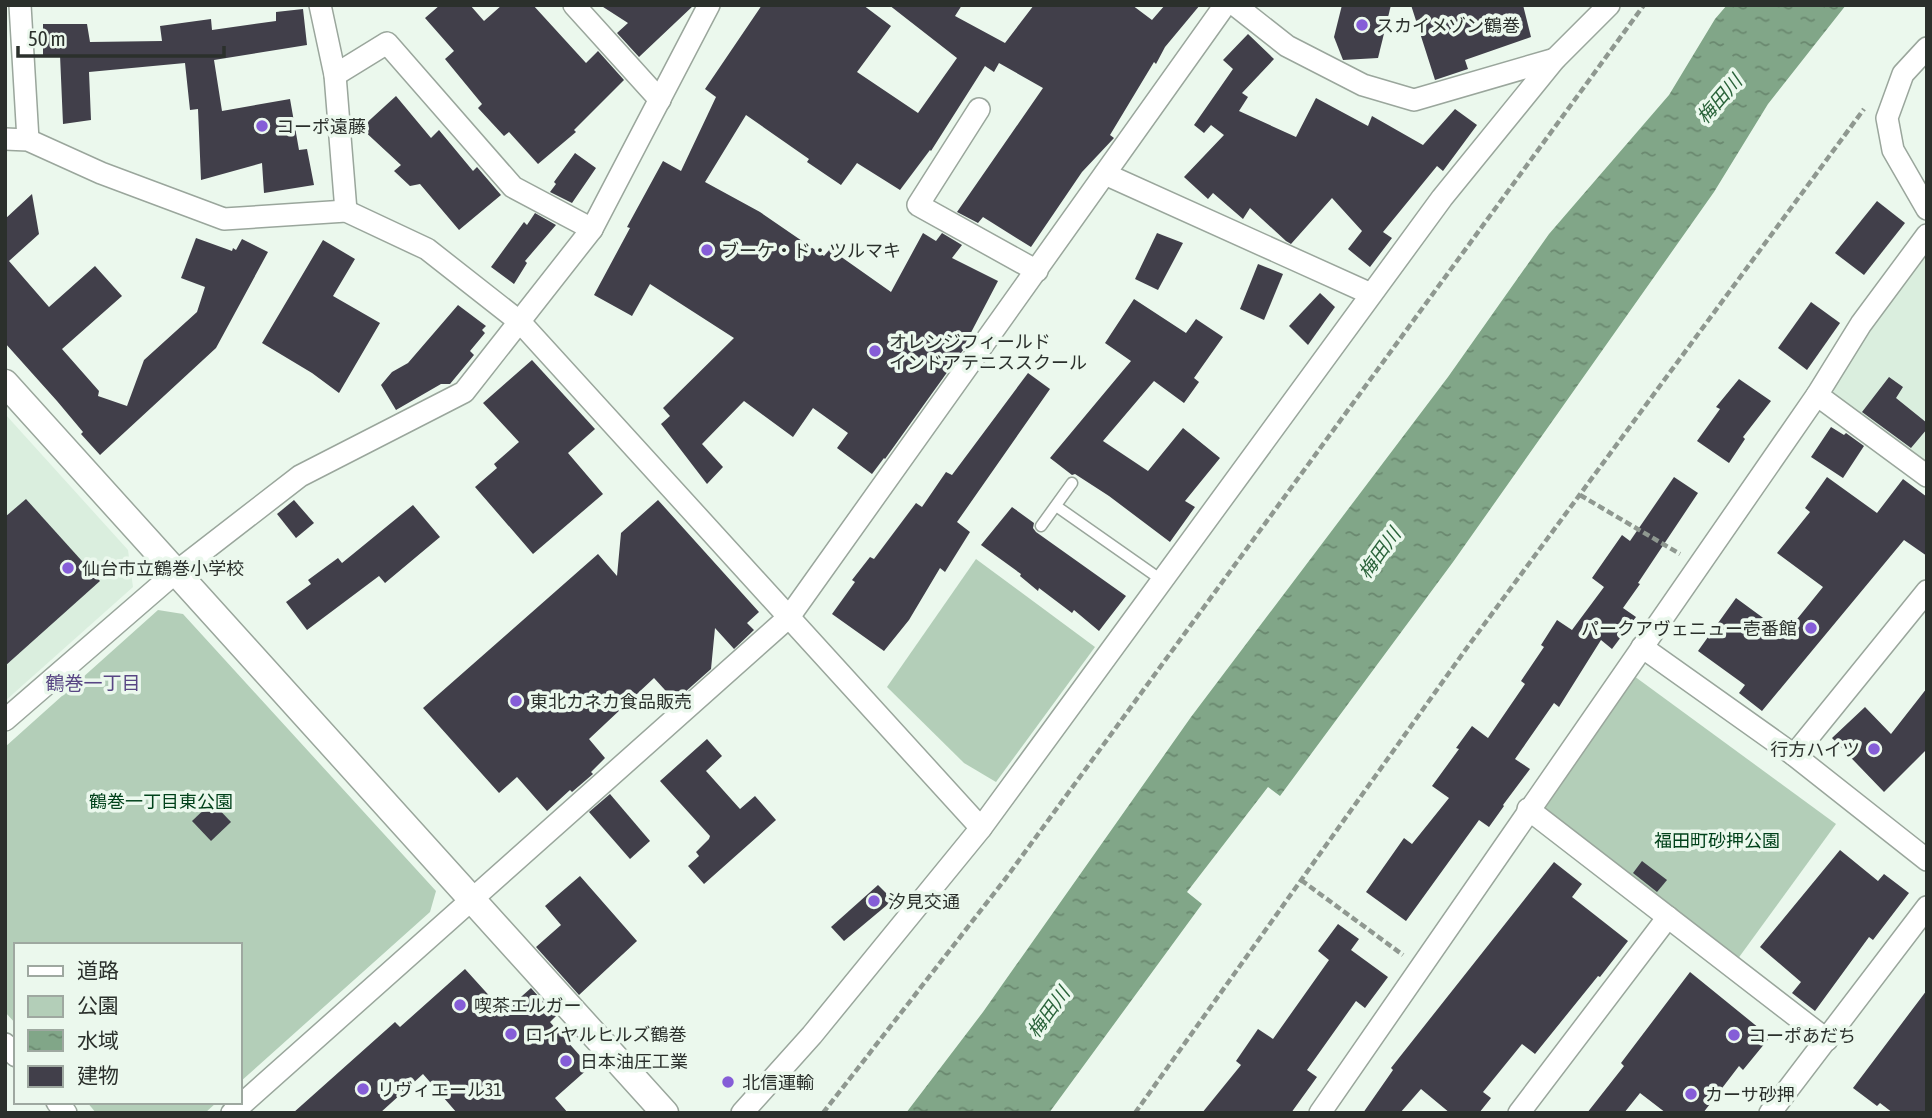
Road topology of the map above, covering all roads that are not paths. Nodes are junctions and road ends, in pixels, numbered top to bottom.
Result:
1 (20, 5) edge
2 (320, 5) edge
3 (573, 5) edge
4 (709, 5) edge
5 (1225, 5) edge
6 (1235, 5) edge
7 (1609, 5) edge
8 (1927, 48) edge
9 (1555, 58) junction
10 (335, 75) junction
11 (660, 100) junction
12 (979, 109) dead end
13 (5, 139) edge
14 (28, 140) junction
15 (1105, 174) junction
16 (1927, 209) edge
17 (346, 211) junction
18 (592, 229) junction
19 (1927, 236) edge
20 (1037, 271) junction
21 (1371, 294) junction
22 (520, 322) junction
23 (5, 383) edge
24 (1818, 395) junction
25 (1927, 475) edge
26 (1072, 483) dead end
27 (1056, 506) junction
28 (1041, 526) dead end
29 (176, 572) junction
30 (1163, 581) junction
31 (1927, 591) edge
32 (789, 617) junction
33 (1642, 647) junction
34 (5, 720) edge
35 (1794, 755) junction
36 (1528, 809) junction
37 (981, 828) junction
38 (1927, 860) edge
39 (471, 899) junction
40 (1927, 907) edge
41 (1668, 918) junction
42 (1827, 1040) junction
43 (1323, 1112) edge
44 (232, 1113) edge
45 (665, 1113) edge
46 (742, 1113) edge
47 (1519, 1113) edge
48 (1770, 1113) edge

1 - 14 street
2 - 10 street
3 - 11 street
4 - 11 street
5 - 15 street
6 - 9 street
7 - 9 street
8 - 16 street
9 - 21 street
10 - 17 street
10 - 18 street
11 - 18 street
12 - 20 street
13 - 14 street
14 - 17 street
15 - 20 street
15 - 21 street
17 - 22 street
18 - 22 street
19 - 24 street
20 - 32 street
21 - 30 street
22 - 29 street
22 - 32 street
23 - 29 street
24 - 25 street
24 - 33 street
26 - 27 lane
27 - 28 lane
27 - 30 lane
29 - 34 street
29 - 39 street
30 - 37 street
31 - 35 street
32 - 37 street
32 - 39 street
33 - 35 street
33 - 36 street
35 - 38 street
36 - 41 street
36 - 43 street
37 - 46 street
39 - 44 street
39 - 45 street
40 - 42 street
41 - 42 street
41 - 47 street
42 - 48 street

